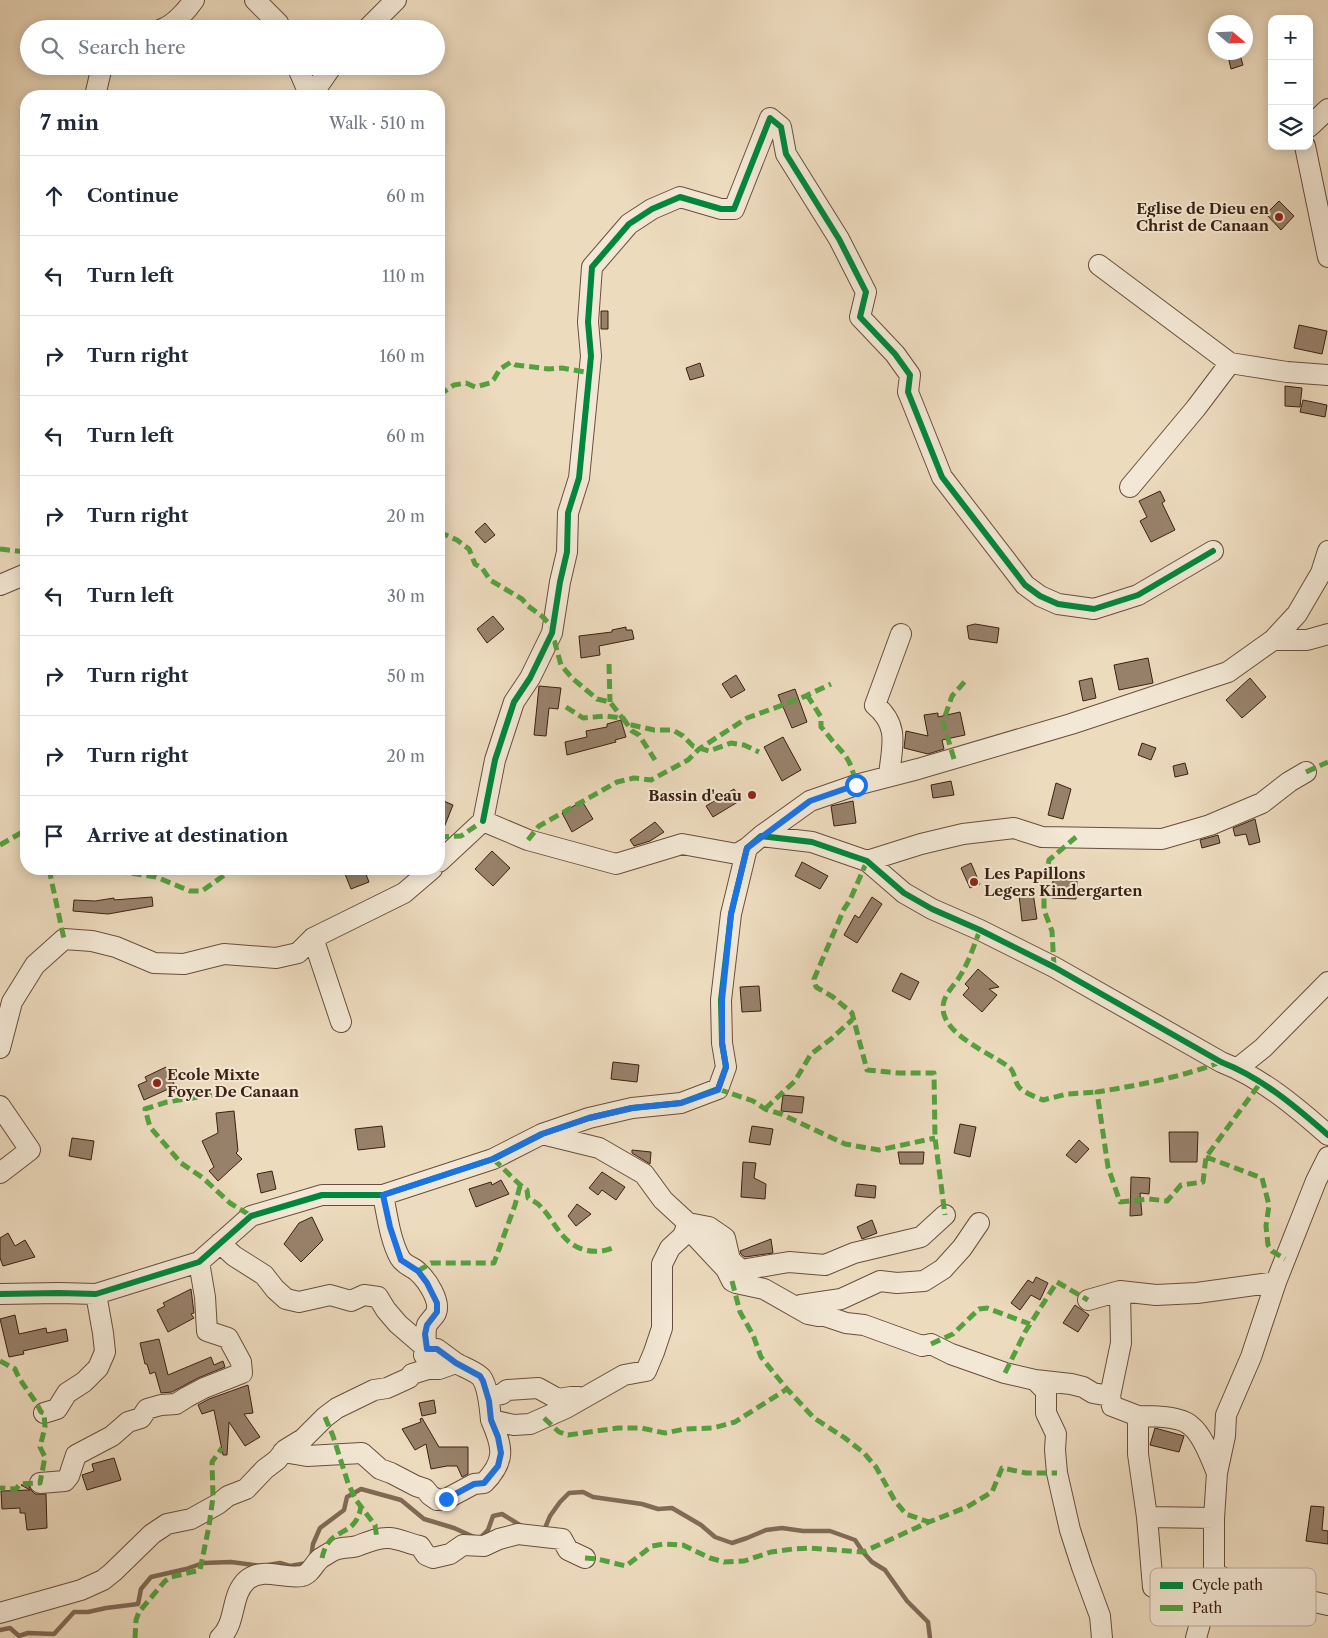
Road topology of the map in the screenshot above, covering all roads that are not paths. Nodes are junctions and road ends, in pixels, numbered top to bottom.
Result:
1 (194, 0) edge
2 (255, 0) edge
3 (396, 0) edge
4 (175, 20) edge
5 (275, 20) edge
6 (376, 20) edge
7 (100, 75) edge
8 (301, 75) edge
9 (325, 75) edge
10 (96, 90) edge
11 (307, 90) edge
12 (314, 90) edge
13 (1328, 108) edge
14 (1313, 123) edge
15 (1306, 150) edge
16 (1328, 257) edge
17 (1099, 265) dead end
18 (1230, 363) junction
19 (1328, 375) edge
20 (1130, 487) dead end
21 (1328, 550) edge
22 (1213, 551) dead end
23 (20, 577) edge
24 (0, 585) edge
25 (901, 634) dead end
26 (1328, 634) edge
27 (1273, 640) junction
28 (1306, 772) dead end
29 (890, 775) junction
30 (483, 821) junction
31 (754, 842) junction
32 (445, 856) edge
33 (867, 862) junction
34 (425, 875) edge
35 (313, 938) junction
36 (1328, 982) edge
37 (341, 1022) dead end
38 (0, 1048) edge
39 (1238, 1068) junction
40 (0, 1106) edge
41 (542, 1134) junction
42 (1328, 1135) edge
43 (1328, 1157) edge
44 (0, 1173) edge
45 (383, 1195) junction
46 (945, 1215) dead end
47 (688, 1223) junction
48 (979, 1224) dead end
49 (220, 1243) junction
50 (199, 1262) junction
51 (1276, 1282) junction
52 (1120, 1292) junction
53 (0, 1294) edge
54 (96, 1294) junction
55 (1088, 1300) dead end
56 (796, 1306) junction
57 (427, 1349) junction
58 (456, 1363) junction
59 (412, 1374) junction
60 (1035, 1380) junction
61 (1110, 1396) junction
62 (488, 1397) junction
63 (584, 1397) junction
64 (44, 1413) dead end
65 (1138, 1416) junction
66 (491, 1420) junction
67 (283, 1452) junction
68 (1217, 1473) junction
69 (40, 1483) dead end
70 (1147, 1518) junction
71 (1214, 1518) junction
72 (585, 1558) dead end
73 (1151, 1568) edge
74 (1214, 1568) edge
75 (0, 1613) edge
76 (220, 1638) edge
77 (1102, 1638) edge

1 - 4 street
2 - 5 street
3 - 6 street
7 - 10 street
8 - 11 street
9 - 12 street
13 - 14 street
15 - 16 street
17 - 18 street
18 - 19 street
18 - 20 street
21 - 27 street
22 - 30 street
23 - 24 street
25 - 29 street
26 - 27 street
27 - 29 street
28 - 33 street
29 - 31 street
30 - 31 street
30 - 32 street
31 - 33 street
31 - 41 street
33 - 39 street
34 - 35 street
35 - 37 street
35 - 38 street
36 - 39 street
39 - 42 street
40 - 44 street
41 - 45 street
41 - 47 street
43 - 51 street
45 - 49 street
45 - 57 street
46 - 47 street
47 - 56 street
47 - 63 street
48 - 56 street
49 - 50 street
49 - 57 street
50 - 54 street
50 - 69 street
51 - 52 street
51 - 68 street
52 - 55 street
52 - 61 street
53 - 54 street
54 - 64 street
56 - 60 street
57 - 58 street
57 - 59 street
58 - 59 street
58 - 62 street
59 - 67 street
60 - 61 street
60 - 77 street
61 - 65 street
62 - 63 street
62 - 66 street
63 - 66 street
65 - 68 street
65 - 70 street
66 - 67 street
67 - 75 street
68 - 71 street
70 - 71 street
70 - 73 street
71 - 74 street
72 - 76 street

